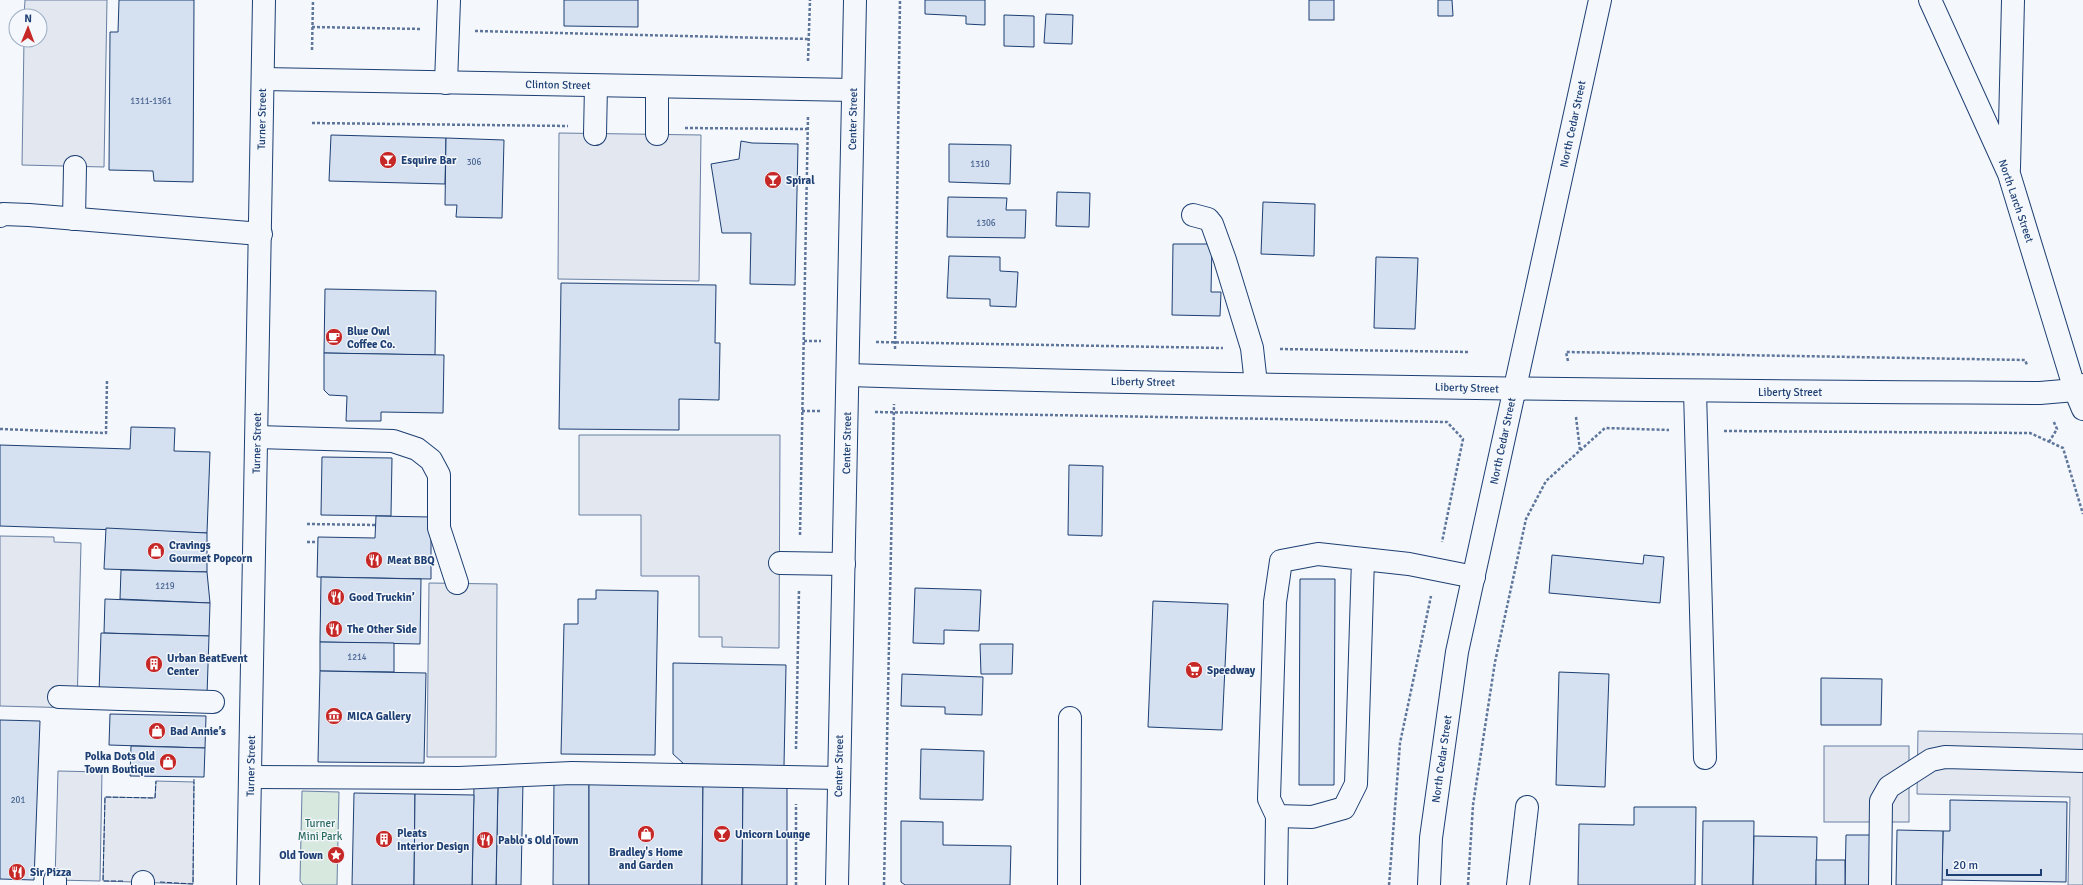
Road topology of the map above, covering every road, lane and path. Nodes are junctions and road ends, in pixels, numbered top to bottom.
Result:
1 (264, 0) edge
2 (313, 0) edge
3 (448, 0) edge
4 (810, 0) edge
5 (855, 0) edge
6 (900, 0) edge
7 (1600, 0) edge
8 (1930, 0) edge
9 (2013, 0) edge
10 (312, 27) junction
11 (448, 30) junction
12 (809, 40) junction
13 (312, 50) dead end
14 (263, 79) junction
15 (446, 83) junction
16 (596, 86) junction
17 (657, 87) junction
18 (808, 90) junction
19 (853, 90) junction
20 (312, 123) dead end
21 (807, 129) junction
22 (595, 130) joint
23 (657, 131) joint
24 (75, 166) dead end
25 (2009, 174) junction
26 (1193, 215) dead end
27 (0, 216) edge
28 (74, 219) junction
29 (261, 234) junction
30 (804, 341) junction
31 (849, 342) junction
32 (895, 343) junction
33 (1252, 348) junction
34 (1470, 352) dead end
35 (848, 375) junction
36 (895, 377) junction
37 (107, 380) dead end
38 (1256, 384) junction
39 (1514, 390) junction
40 (1695, 391) junction
41 (2080, 395) edge
42 (802, 411) junction
43 (847, 412) junction
44 (894, 413) junction
45 (0, 429) edge
46 (257, 438) junction
47 (307, 524) dead end
48 (376, 525) dead end
49 (307, 542) dead end
50 (318, 542) dead end
51 (1363, 559) junction
52 (790, 563) junction
53 (844, 564) junction
54 (1436, 569) junction
55 (1474, 577) junction
56 (457, 584) dead end
57 (59, 697) dead end
58 (213, 702) dead end
59 (1070, 718) dead end
60 (1705, 758) dead end
61 (2083, 761) edge
62 (250, 777) junction
63 (796, 777) junction
64 (839, 778) junction
65 (1527, 807) dead end
66 (1276, 816) junction
67 (248, 885) edge
68 (796, 885) edge
69 (837, 885) edge
70 (884, 885) edge
71 (1069, 885) edge
72 (1276, 885) edge
73 (1389, 885) edge
74 (1429, 885) edge
75 (1518, 885) edge
76 (1880, 885) edge

1 - 14 street, Turner Street
2 - 10 path
3 - 11 street
4 - 12 path
5 - 19 street, Center Street
6 - 32 path
7 - 39 street, North Cedar Street
8 - 25 street, North Larch Street
9 - 25 street
10 - 11 path
10 - 13 path
11 - 12 path
11 - 15 street
12 - 18 path
14 - 15 street, Clinton Street
14 - 29 street, Turner Street
15 - 16 street, Clinton Street
16 - 17 street, Clinton Street
16 - 22 street
17 - 18 street, Clinton Street
17 - 23 street
18 - 19 street, Clinton Street
18 - 21 path
19 - 31 street, Center Street
20 - 22 path
21 - 23 path
21 - 30 path
24 - 28 street
25 - 41 street, North Larch Street
26 - 33 street
27 - 28 street
28 - 29 street
29 - 46 street, Turner Street
30 - 31 path
30 - 42 path
31 - 32 path
31 - 35 street, Center Street
32 - 33 path
32 - 36 path
33 - 34 path
33 - 38 street
35 - 36 street, Liberty Street
35 - 43 street, Center Street
36 - 38 street, Liberty Street
36 - 44 path
37 - 45 path
38 - 39 street, Liberty Street
39 - 40 street, Liberty Street
39 - 55 street, North Cedar Street
40 - 41 street, Liberty Street
40 - 60 street
42 - 43 path
42 - 52 path
43 - 44 path
43 - 53 street, Center Street
44 - 54 path
44 - 70 path
46 - 56 street
46 - 62 street, Turner Street
47 - 48 path
49 - 50 path
51 - 54 street
51 - 66 street
51 - 66 street
52 - 53 street
52 - 63 path
53 - 64 street, Center Street
54 - 55 street
54 - 73 path
55 - 74 street, North Cedar Street
57 - 58 street
59 - 71 street
61 - 76 street
62 - 63 street
62 - 67 street, Turner Street
63 - 64 street
63 - 68 path
64 - 69 street, Center Street
65 - 75 street
66 - 72 street

